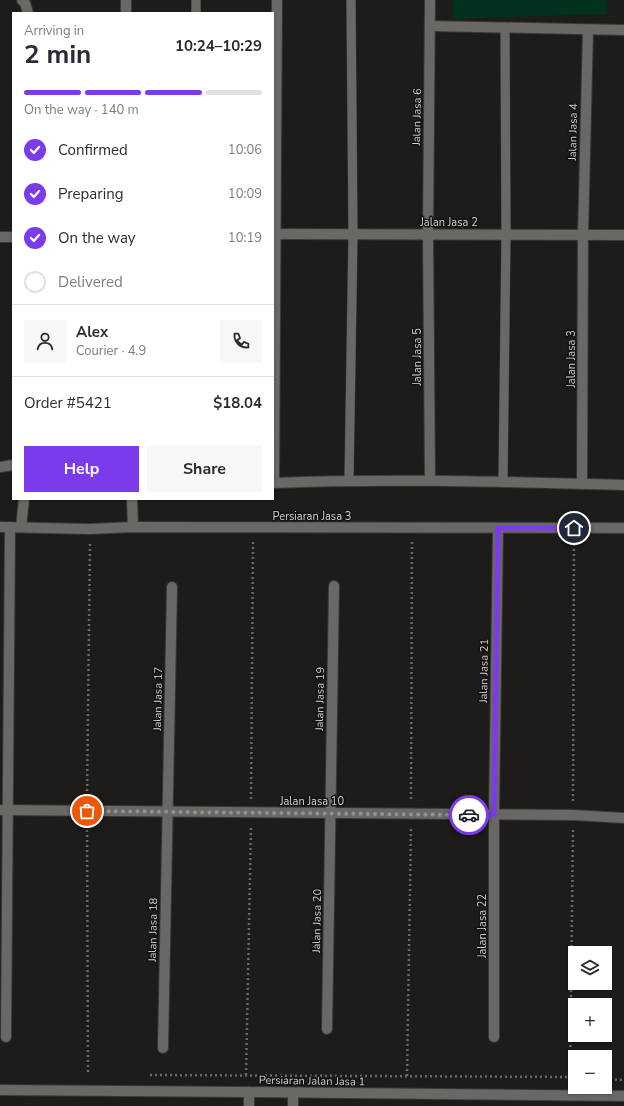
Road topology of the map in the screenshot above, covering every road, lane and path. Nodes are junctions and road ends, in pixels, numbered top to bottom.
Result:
1 (126, 0) edge
2 (196, 0) edge
3 (277, 0) edge
4 (351, 0) edge
5 (430, 0) edge
6 (126, 12) edge
7 (196, 12) edge
8 (431, 26) junction
9 (505, 27) junction
10 (588, 30) junction
11 (624, 30) edge
12 (274, 234) edge
13 (353, 234) junction
14 (428, 234) junction
15 (506, 234) junction
16 (583, 234) junction
17 (624, 235) edge
18 (0, 236) edge
19 (12, 237) edge
20 (12, 465) edge
21 (0, 467) edge
22 (349, 480) junction
23 (430, 480) junction
24 (503, 482) junction
25 (274, 483) edge
26 (582, 484) junction
27 (624, 485) edge
28 (24, 500) edge
29 (132, 500) edge
30 (5, 527) edge
31 (21, 527) junction
32 (133, 527) junction
33 (498, 528) junction
34 (624, 528) edge
35 (334, 586) dead end
36 (172, 587) dead end
37 (3, 810) edge
38 (168, 812) junction
39 (330, 813) junction
40 (494, 815) junction
41 (624, 818) edge
42 (327, 1029) dead end
43 (6, 1037) dead end
44 (494, 1037) dead end
45 (163, 1048) dead end
46 (80, 1075) dead end
47 (96, 1075) dead end
48 (143, 1075) dead end
49 (568, 1077) edge
50 (612, 1079) edge
51 (624, 1080) edge
52 (0, 1090) edge
53 (246, 1092) junction
54 (293, 1093) junction
55 (624, 1096) edge
56 (248, 1106) edge
57 (293, 1106) edge

1 - 6 street
2 - 7 lane
3 - 12 street
4 - 13 lane
5 - 8 street, Jalan Jasa 6
8 - 9 street
8 - 14 street, Jalan Jasa 6
9 - 10 street
9 - 15 lane
10 - 11 street
10 - 16 street, Jalan Jasa 4
12 - 13 street, Jalan Jasa 2
12 - 25 street
13 - 14 street, Jalan Jasa 2
13 - 22 lane
14 - 15 street, Jalan Jasa 2
14 - 23 street, Jalan Jasa 5
15 - 16 street, Jalan Jasa 2
15 - 24 lane
16 - 17 street, Jalan Jasa 2
16 - 26 street, Jalan Jasa 3
18 - 19 street
20 - 21 street
22 - 23 street
22 - 25 street
23 - 24 street
24 - 26 street
26 - 27 street
28 - 31 street
29 - 32 street
30 - 31 street, Persiaran Jasa 3
30 - 37 street
31 - 32 street, Persiaran Jasa 3
32 - 33 street, Persiaran Jasa 3
33 - 34 street, Persiaran Jasa 3
33 - 40 street, Jalan Jasa 21
35 - 39 street, Jalan Jasa 19
36 - 38 street, Jalan Jasa 17
37 - 38 street, Jalan Jasa 10
37 - 43 street
38 - 39 street, Jalan Jasa 10
38 - 45 street, Jalan Jasa 18
39 - 40 street, Jalan Jasa 10
39 - 42 street, Jalan Jasa 20
40 - 41 street, Jalan Jasa 10
40 - 44 street, Jalan Jasa 22
46 - 47 path
48 - 49 path
50 - 51 path
52 - 53 street, Persiaran Jalan Jasa 1
53 - 54 street, Persiaran Jalan Jasa 1
53 - 56 street
54 - 55 street, Persiaran Jalan Jasa 1
54 - 57 street

